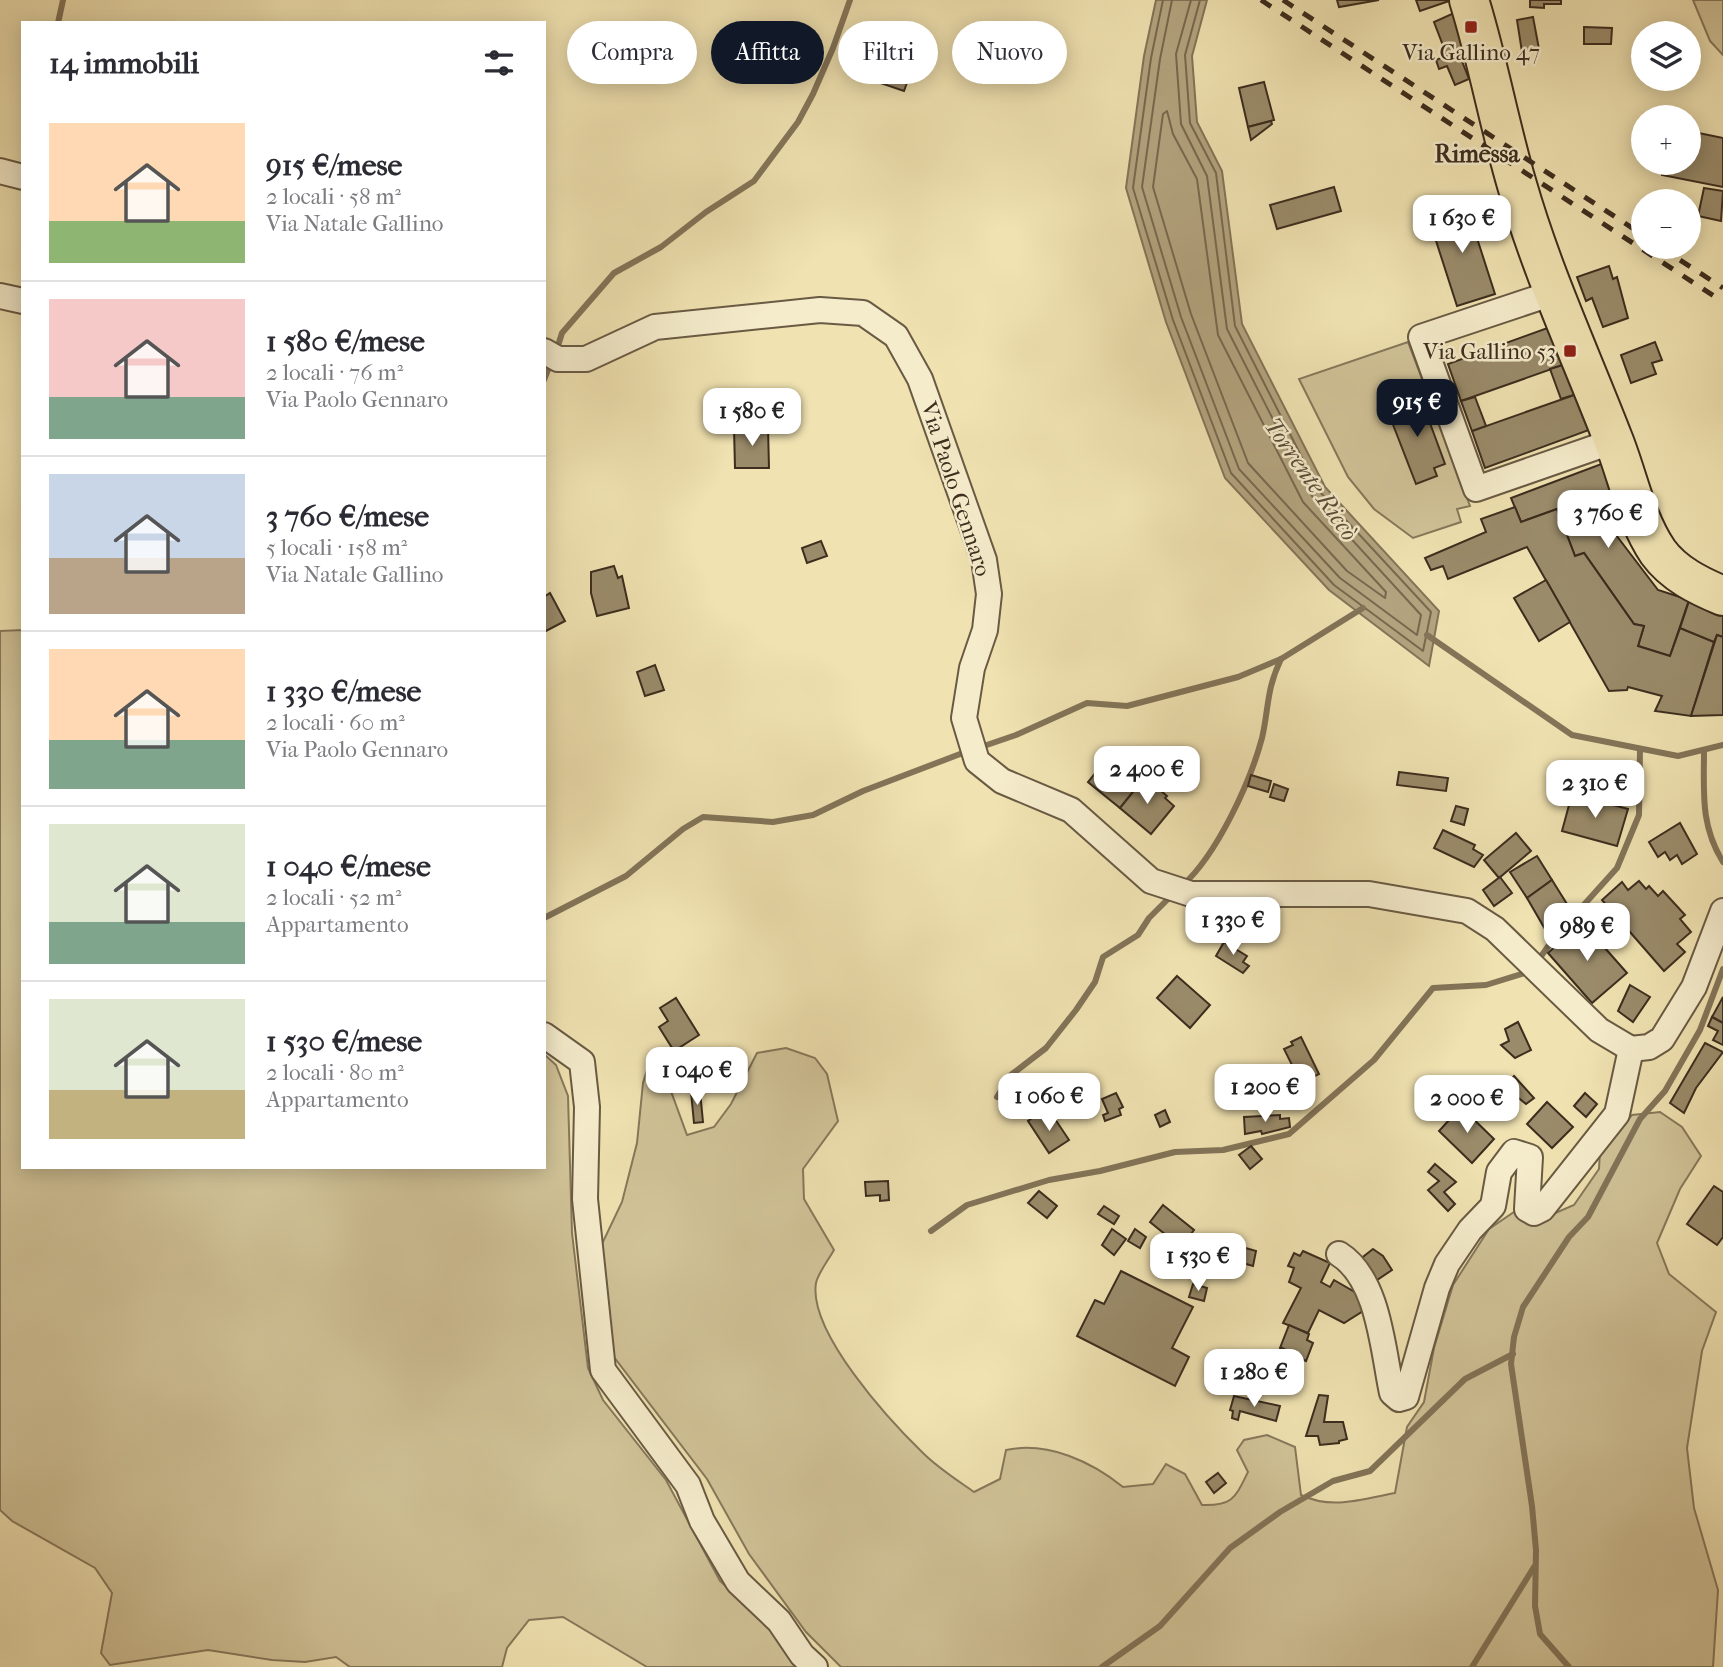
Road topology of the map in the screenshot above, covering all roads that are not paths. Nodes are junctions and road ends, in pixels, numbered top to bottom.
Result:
1 (1469, 0) edge
2 (0, 171) edge
3 (21, 176) edge
4 (1553, 293) junction
5 (0, 296) edge
6 (21, 300) edge
7 (546, 352) edge
8 (1614, 441) junction
9 (1723, 596) edge
10 (1723, 912) edge
11 (546, 1036) edge
12 (1631, 1049) junction
13 (1339, 1254) dead end
14 (815, 1667) edge

1 - 4 main road
2 - 3 street
4 - 8 main road
4 - 8 street
5 - 6 street
7 - 12 street, Via Paolo Gennaro
8 - 9 main road
10 - 12 street
11 - 14 street
12 - 13 street

